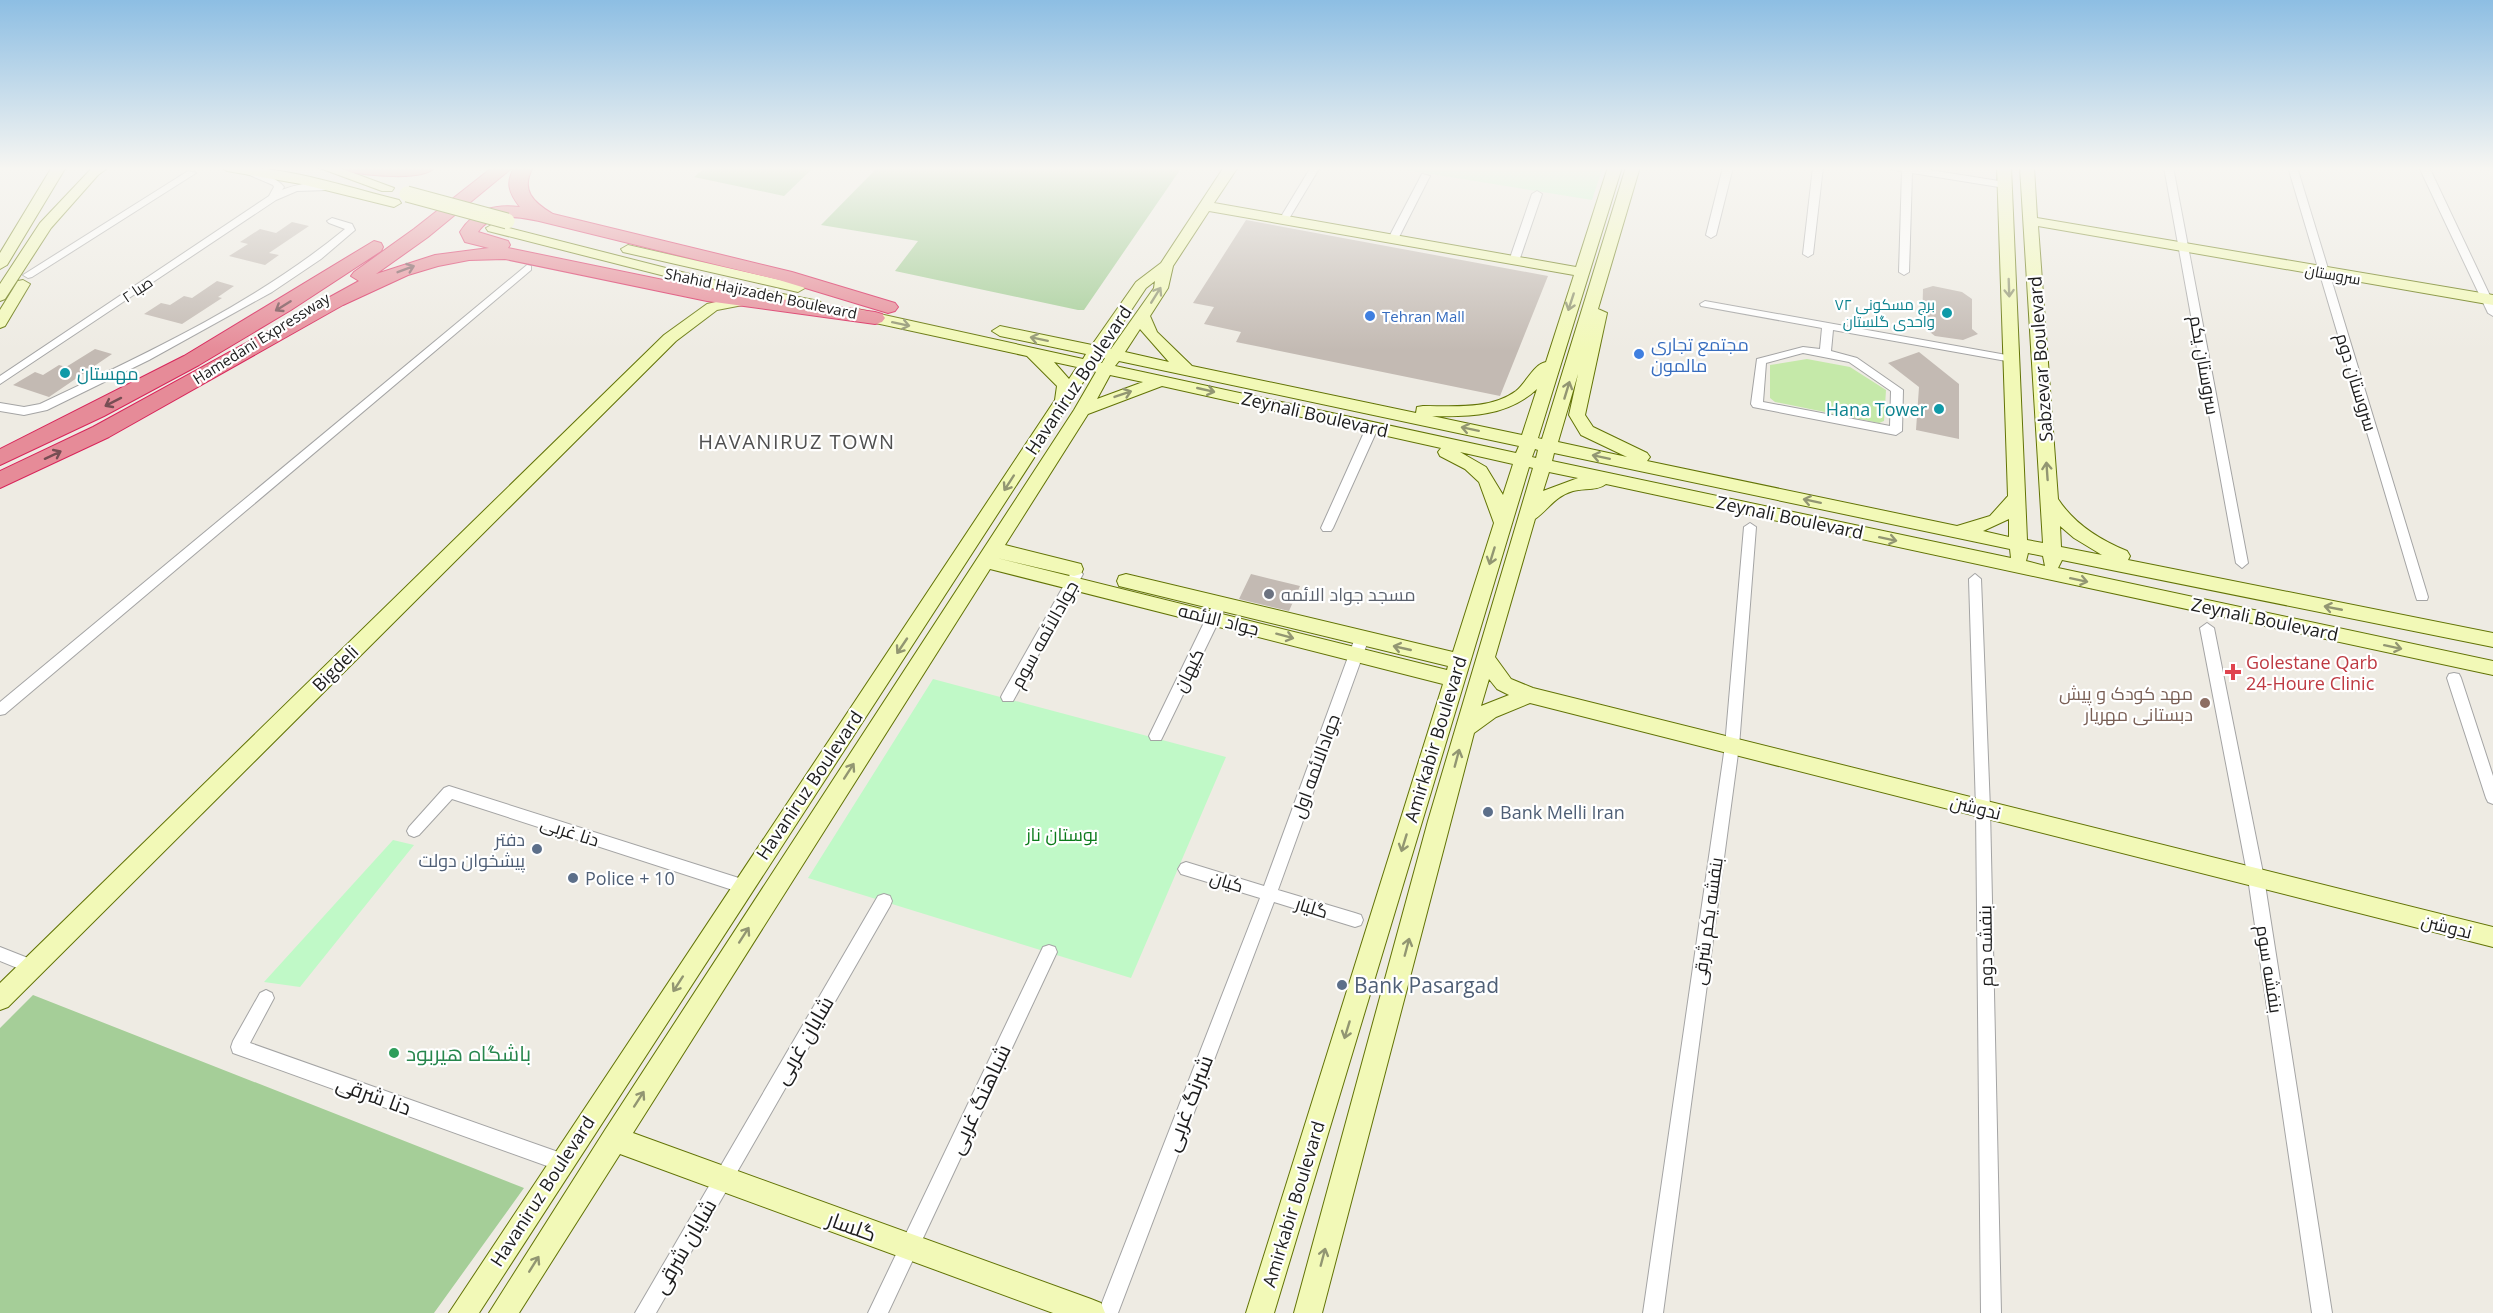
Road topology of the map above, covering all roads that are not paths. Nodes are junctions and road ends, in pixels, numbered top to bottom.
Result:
1 (12, 228) edge
2 (22, 228) edge
3 (44, 228) edge
4 (53, 228) edge
5 (103, 228) edge
6 (228, 228) edge
7 (350, 228) edge
8 (399, 228) edge
9 (427, 228) edge
10 (472, 228) edge
11 (494, 228) edge
12 (537, 228) edge
13 (589, 228) edge
14 (1191, 228) edge
15 (1331, 228) edge
16 (1398, 228) edge
17 (1525, 228) edge
18 (1595, 228) edge
19 (1616, 228) edge
20 (1713, 228) edge
21 (1811, 228) edge
22 (1905, 228) edge
23 (2007, 228) edge
24 (2031, 228) edge
25 (2072, 228) edge
26 (2180, 228) edge
27 (2310, 228) edge
28 (2454, 228) edge
29 (1711, 235) dead end
30 (1393, 239) junction
31 (0, 245) edge
32 (2184, 248) junction
33 (1808, 254) dead end
34 (1514, 261) junction
35 (0, 265) edge
36 (1166, 266) junction
37 (527, 268) dead end
38 (1581, 272) junction
39 (1904, 272) dead end
40 (2324, 273) junction
41 (28, 275) junction
42 (623, 276) junction
43 (1602, 277) junction
44 (681, 289) junction
45 (0, 296) edge
46 (752, 301) junction
47 (1704, 304) dead end
48 (2491, 304) edge
49 (882, 313) junction
50 (1142, 316) junction
51 (0, 323) edge
52 (1828, 326) junction
53 (670, 338) junction
54 (1558, 344) junction
55 (1031, 351) junction
56 (242, 353) junction
57 (1825, 353) junction
58 (2012, 358) junction
59 (1101, 359) junction
60 (1187, 370) junction
61 (1165, 380) junction
62 (0, 381) edge
63 (1072, 406) junction
64 (0, 407) edge
65 (1376, 409) junction
66 (1365, 426) junction
67 (1524, 451) junction
68 (1546, 456) junction
69 (0, 458) edge
70 (1676, 473) junction
71 (0, 480) edge
72 (1669, 490) junction
73 (2017, 496) junction
74 (2049, 500) junction
75 (1513, 525) junction
76 (1750, 527) dead end
77 (1327, 528) dead end
78 (1948, 530) junction
79 (2019, 544) junction
80 (2052, 551) junction
81 (988, 554) junction
82 (2242, 563) dead end
83 (2019, 567) junction
84 (2054, 574) junction
85 (2168, 574) junction
86 (1076, 576) junction
87 (1975, 579) dead end
88 (2422, 597) dead end
89 (1217, 611) junction
90 (2207, 628) dead end
91 (2493, 640) edge
92 (1359, 646) junction
93 (1486, 660) junction
94 (2493, 668) edge
95 (1456, 670) junction
96 (2454, 678) dead end
97 (1529, 695) junction
98 (1008, 697) dead end
99 (0, 710) edge
100 (1466, 728) junction
101 (1156, 736) dead end
102 (1731, 746) junction
103 (2493, 798) edge
104 (1983, 809) junction
105 (414, 831) dead end
106 (1186, 869) dead end
107 (2256, 878) junction
108 (742, 886) junction
109 (1269, 894) junction
110 (884, 901) dead end
111 (1355, 920) dead end
112 (2493, 937) edge
113 (1049, 952) dead end
114 (0, 954) edge
115 (33, 967) junction
116 (266, 998) dead end
117 (0, 999) edge
118 (614, 1139) junction
119 (561, 1162) junction
120 (722, 1178) junction
121 (909, 1246) junction
122 (464, 1313) edge
123 (503, 1313) edge
124 (645, 1313) edge
125 (878, 1313) edge
126 (1091, 1313) edge
127 (1108, 1313) edge
128 (1260, 1313) edge
129 (1308, 1313) edge
130 (1653, 1313) edge
131 (1991, 1313) edge
132 (2322, 1313) edge

1 - 31 main road
2 - 35 main road
3 - 45 main road
4 - 41 main road
5 - 41 street
6 - 62 street, صبا ۲
7 - 64 street
8 -> 69 highway, Hamedani Expressway
9 - 56 highway, Hamedani Expressway
10 - 42 highway
11 - 49 main road, Shahid Hajizadeh Boulevard
12 - 49 main road, Shahid Hajizadeh Boulevard, bridge
13 - 49 highway
14 - 36 main road, Havaniruz Boulevard
15 - 30 main road
16 - 30 street
17 - 34 street
18 - 38 main road, Amirkabir Boulevard
19 - 43 main road, Amirkabir Boulevard
20 - 29 street
21 - 33 street
22 - 39 street
23 -> 58 main road, Sabzevar Boulevard
74 -> 24 main road, Sabzevar Boulevard
25 - 32 main road, سروستان
26 - 32 street, سروستان یکم
27 - 40 street, سروستان دوم
28 - 48 street
30 - 34 main road
32 - 40 main road, سروستان
32 - 82 street, سروستان یکم
34 - 38 main road
50 -> 36 main road, Havaniruz Boulevard
36 - 59 main road, Havaniruz Boulevard
37 - 99 street
38 -> 54 main road, Amirkabir Boulevard
40 - 48 main road, سروستان
40 - 88 street, سروستان دوم
41 - 51 main road
42 - 44 highway
56 -> 42 highway
68 -> 43 main road, Amirkabir Boulevard
43 - 70 main road
44 - 46 highway
44 - 53 main road
46 - 49 highway
46 - 53 main road
47 - 52 street
49 -> 55 main road, Shahid Hajizadeh Boulevard
59 -> 49 main road, Shahid Hajizadeh Boulevard
50 - 59 main road, Havaniruz Boulevard
50 - 60 main road
52 - 57 street
52 - 58 street
53 - 115 main road, Bigdeli
54 - 65 main road
54 - 67 main road, Amirkabir Boulevard
55 - 59 main road, Shahid Hajizadeh Boulevard
55 - 63 main road
71 -> 56 highway, Hamedani Expressway
57 - 57 street
58 - 73 main road, Sabzevar Boulevard
59 - 60 main road, Zeynali Boulevard
59 - 61 main road, Zeynali Boulevard
59 - 63 main road, Havaniruz Boulevard
60 - 65 main road, Zeynali Boulevard
63 -> 61 main road
61 -> 66 main road, Zeynali Boulevard
63 - 81 main road, Havaniruz Boulevard
63 -> 108 main road, Havaniruz Boulevard
67 -> 65 main road, Zeynali Boulevard
66 - 67 main road, Zeynali Boulevard
66 - 75 main road
66 - 77 street
67 - 68 main road, Zeynali Boulevard
67 - 75 main road, Amirkabir Boulevard
70 -> 68 main road, Zeynali Boulevard
68 - 72 main road, Zeynali Boulevard
68 - 75 main road, Amirkabir Boulevard
78 -> 70 main road, Zeynali Boulevard
72 - 75 main road
72 -> 83 main road, Zeynali Boulevard
73 - 78 main road
73 - 79 main road, Sabzevar Boulevard
74 - 80 main road, Sabzevar Boulevard
74 - 85 main road
75 - 93 main road, Amirkabir Boulevard
75 -> 95 main road, Amirkabir Boulevard
76 - 102 street, بنفشه یکم شرقی
78 - 79 main road, Zeynali Boulevard
79 - 80 main road, Zeynali Boulevard
79 - 83 main road, Sabzevar Boulevard
80 - 84 main road, Sabzevar Boulevard
80 - 85 main road, Zeynali Boulevard
81 - 86 main road, جواد الائمه
118 -> 81 main road, Havaniruz Boulevard
83 - 84 main road, Zeynali Boulevard
84 -> 94 main road, Zeynali Boulevard
91 -> 85 main road, Zeynali Boulevard
86 - 89 main road, جواد الائمه
86 - 98 street, جوادالائمه سوم
87 - 104 street, بنفشه دوم
89 - 92 main road, جواد الائمه
89 - 101 street, کیهان
90 - 107 street, بنفشه سوم
92 - 95 main road, جواد الائمه
92 - 109 street, جوادالائمه اول
93 - 97 main road, ندوشن
93 - 100 main road, Amirkabir Boulevard
95 -> 128 main road, Amirkabir Boulevard
96 - 103 street
97 - 100 main road
97 - 102 main road, ندوشن
129 -> 100 main road, Amirkabir Boulevard
102 - 104 main road, ندوشن
102 - 130 street, بنفشه یکم شرقی
104 - 107 main road, ندوشن
104 - 131 street, بنفشه دوم
105 - 108 street, دنا غربی
106 - 109 street, کیان
107 - 112 main road, ندوشن
107 - 132 street, بنفشه سوم
108 -> 119 main road, Havaniruz Boulevard
109 - 111 street, گلیار
109 - 127 street, شبرنگ غربی
110 - 120 street, شایان غربی
113 - 121 street, شباهنگ غربی
114 - 115 street
115 - 117 main road, Bigdeli
116 - 119 street, دنا شرقی
118 - 120 main road, گلسار
123 -> 118 main road, Havaniruz Boulevard
119 - 122 main road, Havaniruz Boulevard
120 - 121 main road, گلسار
120 - 124 street, شایان شرقی
121 - 125 street, شباهنگ غربی
121 - 126 main road, گلسار

